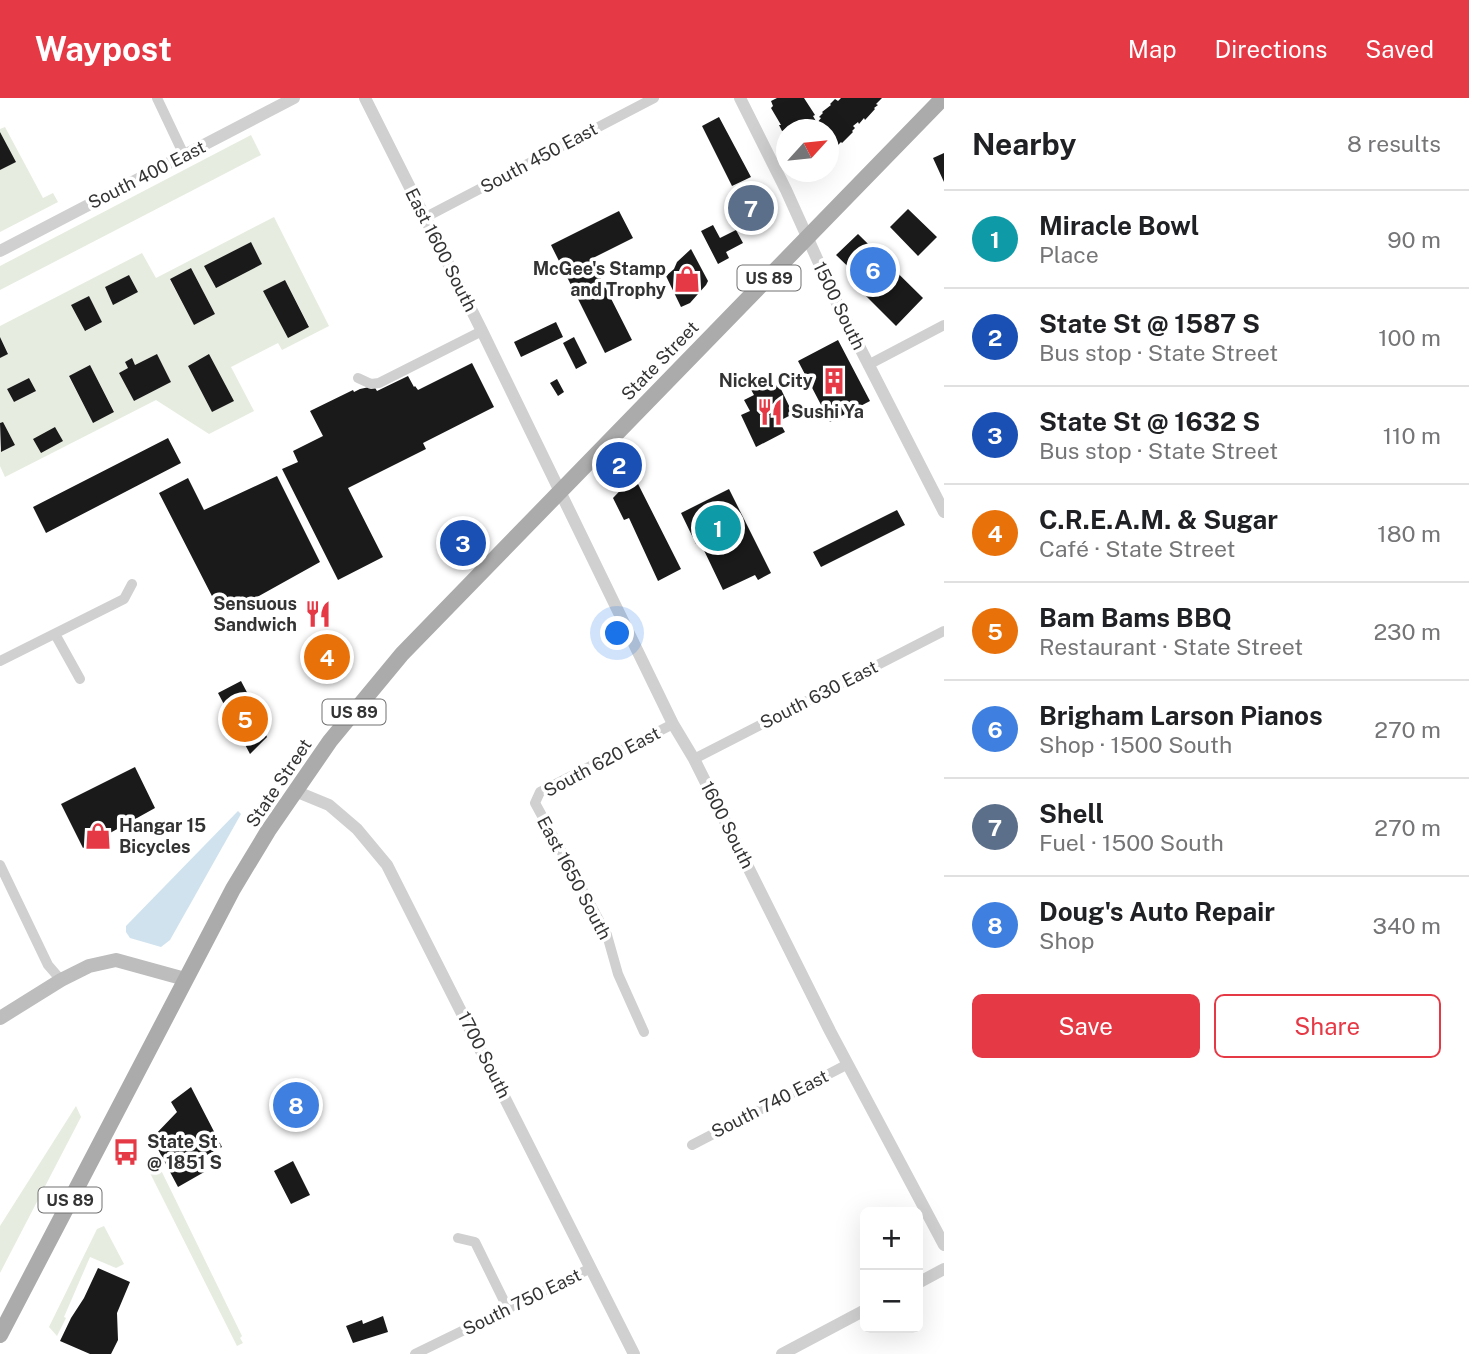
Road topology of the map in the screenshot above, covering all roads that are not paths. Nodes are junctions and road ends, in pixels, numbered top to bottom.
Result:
1 (157, 98) edge
2 (294, 98) edge
3 (365, 98) edge
4 (654, 98) edge
5 (740, 98) edge
6 (943, 98) edge
7 (184, 156) junction
8 (424, 218) junction
9 (807, 239) junction
10 (0, 251) edge
11 (944, 325) edge
12 (482, 331) junction
13 (868, 365) junction
14 (358, 377) dead end
15 (516, 402) joint
16 (560, 492) junction
17 (944, 512) edge
18 (132, 583) dead end
19 (944, 631) edge
20 (55, 634) junction
21 (0, 661) edge
22 (80, 679) dead end
23 (673, 724) junction
24 (694, 759) junction
25 (295, 791) junction
26 (535, 803) joint
27 (0, 866) edge
28 (186, 979) junction
29 (61, 980) junction
30 (0, 1017) edge
31 (644, 1032) dead end
32 (848, 1064) junction
33 (692, 1145) dead end
34 (458, 1237) dead end
35 (944, 1245) edge
36 (591, 1268) junction
37 (944, 1269) edge
38 (923, 1280) edge
39 (508, 1309) junction
40 (860, 1313) edge
41 (0, 1335) edge
42 (415, 1354) edge
43 (634, 1354) edge
44 (782, 1354) edge

1 - 7 street
2 - 7 street, South 400 East
3 - 8 street, East 1600 South
4 - 8 street, South 450 East
5 - 9 street, 1500 South
6 - 9 main road, State Street / US 89
7 - 10 street, South 400 East
8 - 12 street, East 1600 South
9 - 13 street, 1500 South
9 - 16 main road, State Street / US 89
11 - 13 street
12 - 14 street
12 - 15 street, East 1600 South
13 - 17 street, 1500 South
15 - 16 street, 1600 South
16 - 23 street, 1600 South
16 - 25 main road, State Street / US 89
18 - 20 street
19 - 24 street, South 630 East
20 - 21 street
20 - 22 street
23 - 24 street, 1600 South
23 - 26 street, South 620 East
24 - 32 street, 1600 South
25 - 28 main road, State Street / US 89
25 - 36 street, 1700 South
26 - 31 street, East 1650 South
27 - 29 street
28 - 29 main road
28 - 41 main road, State Street / US 89
29 - 30 main road
32 - 33 street, South 740 East
32 - 35 street, 1600 South
34 - 39 street
36 - 39 street, South 750 East
36 - 43 street, 1700 South
37 - 38 street
39 - 42 street, South 750 East
40 - 44 street

